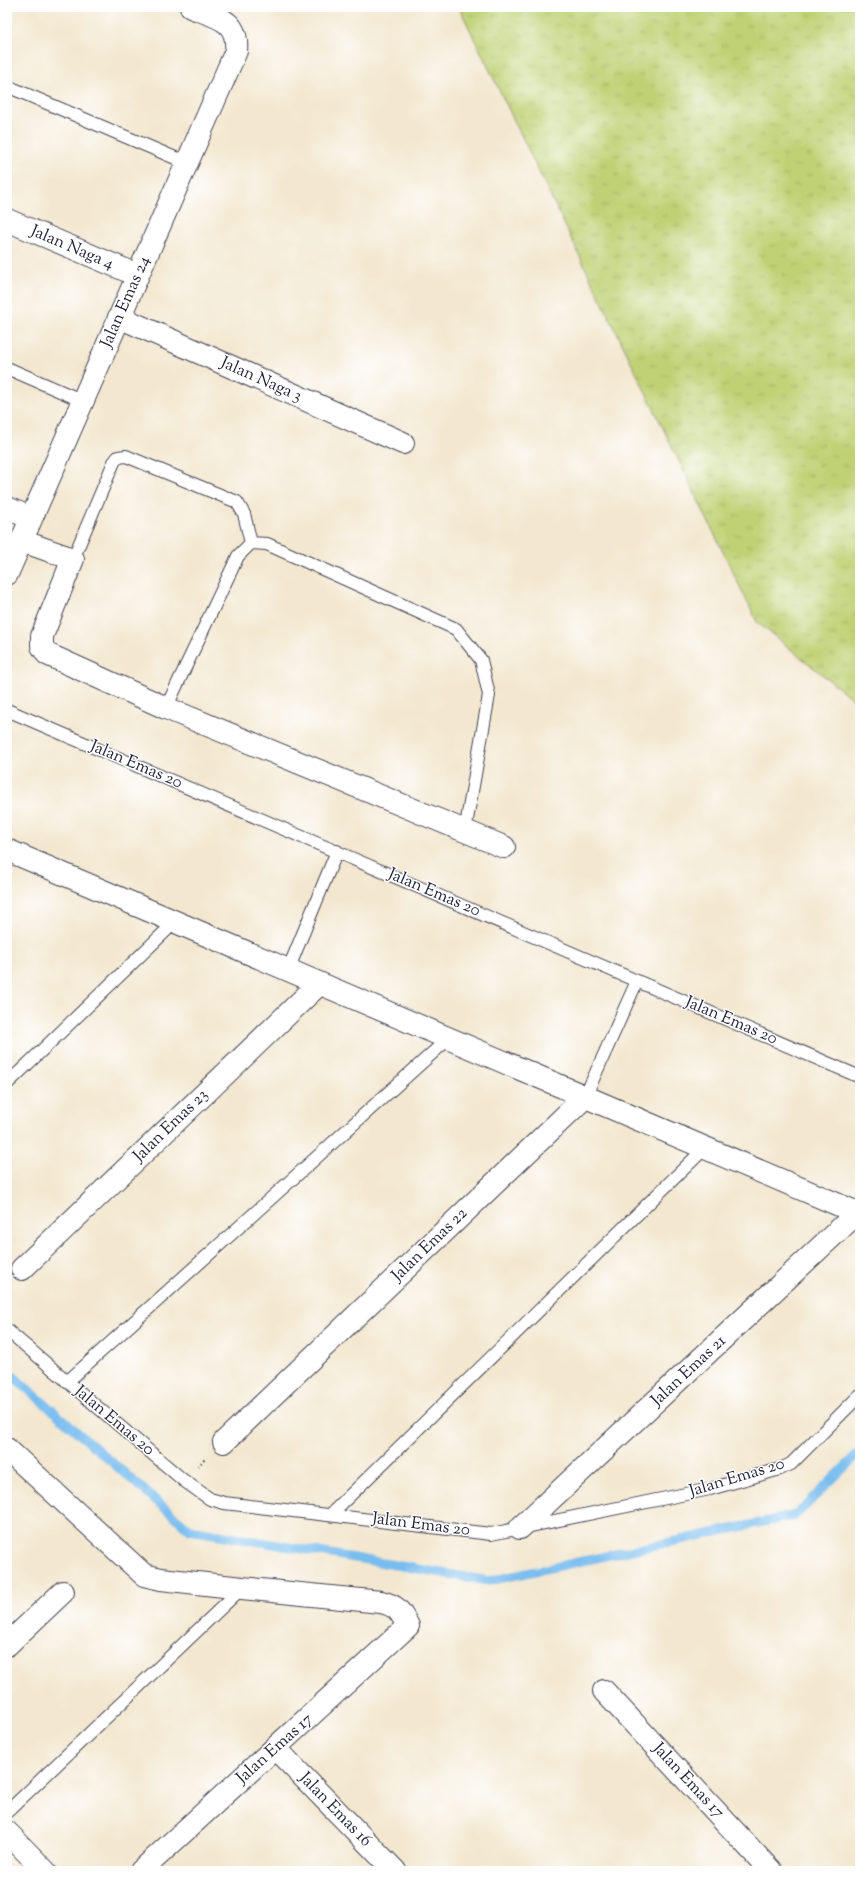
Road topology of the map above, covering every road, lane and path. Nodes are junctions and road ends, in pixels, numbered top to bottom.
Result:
1 (191, 7) edge
2 (7, 86) edge
3 (186, 163) junction
4 (7, 220) edge
5 (138, 275) junction
6 (119, 317) junction
7 (7, 368) edge
8 (83, 401) junction
9 (403, 444) dead end
10 (7, 508) edge
11 (31, 518) junction
12 (22, 540) junction
13 (251, 543) junction
14 (73, 559) junction
15 (7, 574) edge
16 (166, 708) junction
17 (7, 710) edge
18 (465, 831) junction
19 (504, 847) dead end
20 (7, 850) edge
21 (337, 851) junction
22 (175, 922) junction
23 (288, 970) junction
24 (637, 981) junction
25 (319, 984) junction
26 (448, 1039) junction
27 (860, 1077) edge
28 (7, 1084) edge
29 (585, 1097) junction
30 (705, 1148) junction
31 (859, 1214) edge
32 (22, 1269) dead end
33 (7, 1330) edge
34 (67, 1382) junction
35 (860, 1395) edge
36 (224, 1442) joint
37 (7, 1449) edge
38 (183, 1480) junction
39 (330, 1515) junction
40 (520, 1528) junction
41 (242, 1588) junction
42 (63, 1592) dead end
43 (7, 1645) edge
44 (604, 1691) dead end
45 (276, 1749) junction
46 (7, 1812) edge
47 (7, 1832) edge
48 (45, 1871) edge
49 (141, 1871) edge
50 (395, 1871) edge
51 (771, 1871) edge

1 - 3 street, Jalan Emas 24
2 - 3 lane
3 - 5 street, Jalan Emas 24
4 - 5 street, Jalan Naga 4
5 - 6 street, Jalan Emas 24
6 - 8 street, Jalan Emas 24
6 - 9 street, Jalan Naga 3
7 - 8 lane
8 - 11 street, Jalan Emas 24
10 - 11 street
11 - 12 street, Jalan Emas 24
12 - 14 street
12 - 15 street, Jalan Emas 24
13 - 14 lane
13 - 16 lane
13 - 18 lane
14 - 16 street
16 - 18 street
17 - 21 lane, Jalan Emas 20
18 - 19 street
20 - 22 street
21 - 23 lane
21 - 24 lane, Jalan Emas 20
22 - 23 street
22 - 28 lane
23 - 25 street
24 - 27 lane, Jalan Emas 20
24 - 29 lane, Jalan Emas 22
25 - 26 street
25 - 32 street, Jalan Emas 23
26 - 29 street
26 - 34 lane
29 - 30 street
29 - 36 street, Jalan Emas 22
30 - 31 street
30 - 39 lane
31 - 40 street, Jalan Emas 21
33 - 34 lane, Jalan Emas 20
34 - 38 lane, Jalan Emas 20
35 - 40 lane, Jalan Emas 20
36 - 38 path
37 - 41 street
38 - 39 lane, Jalan Emas 20
39 - 40 lane, Jalan Emas 20
41 - 45 street, Jalan Emas 17
41 - 46 lane
42 - 43 street
44 - 51 street, Jalan Emas 17
45 - 49 street, Jalan Emas 17
45 - 50 street, Jalan Emas 16
47 - 48 street

